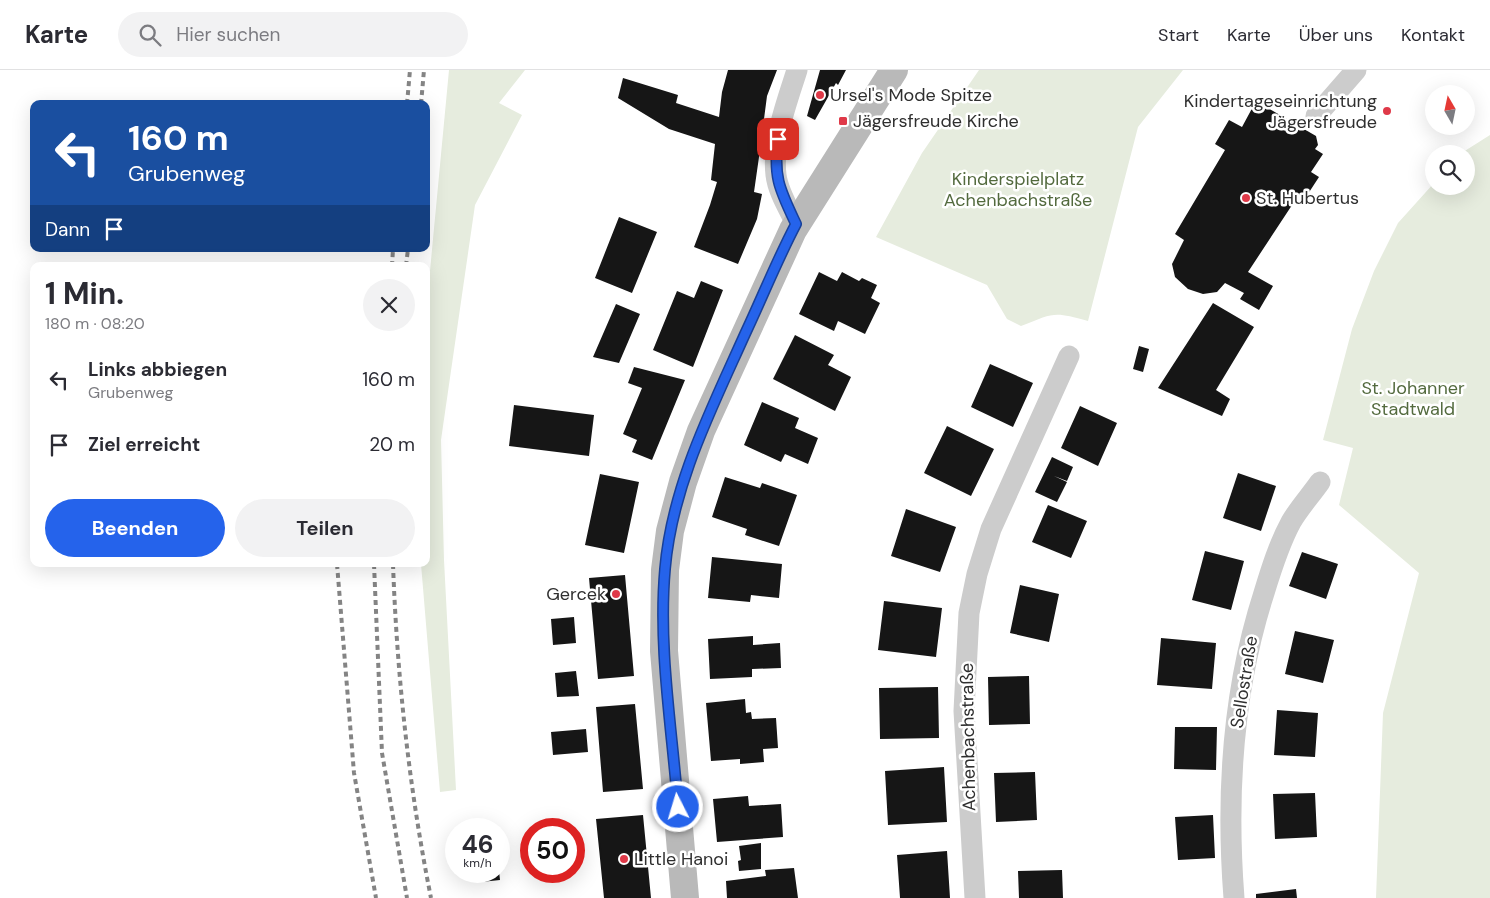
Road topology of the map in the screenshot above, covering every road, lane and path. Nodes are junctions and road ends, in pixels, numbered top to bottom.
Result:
1 (797, 70) edge
2 (894, 70) edge
3 (1356, 70) edge
4 (1316, 116) dead end
5 (796, 224) junction
6 (1069, 356) dead end
7 (1320, 482) dead end
8 (685, 898) edge
9 (975, 898) edge
10 (1234, 898) edge

1 - 5 street
2 - 5 main road
3 - 4 street
5 - 8 main road
6 - 9 street, Achenbachstraße
7 - 10 street, Sellostraße

